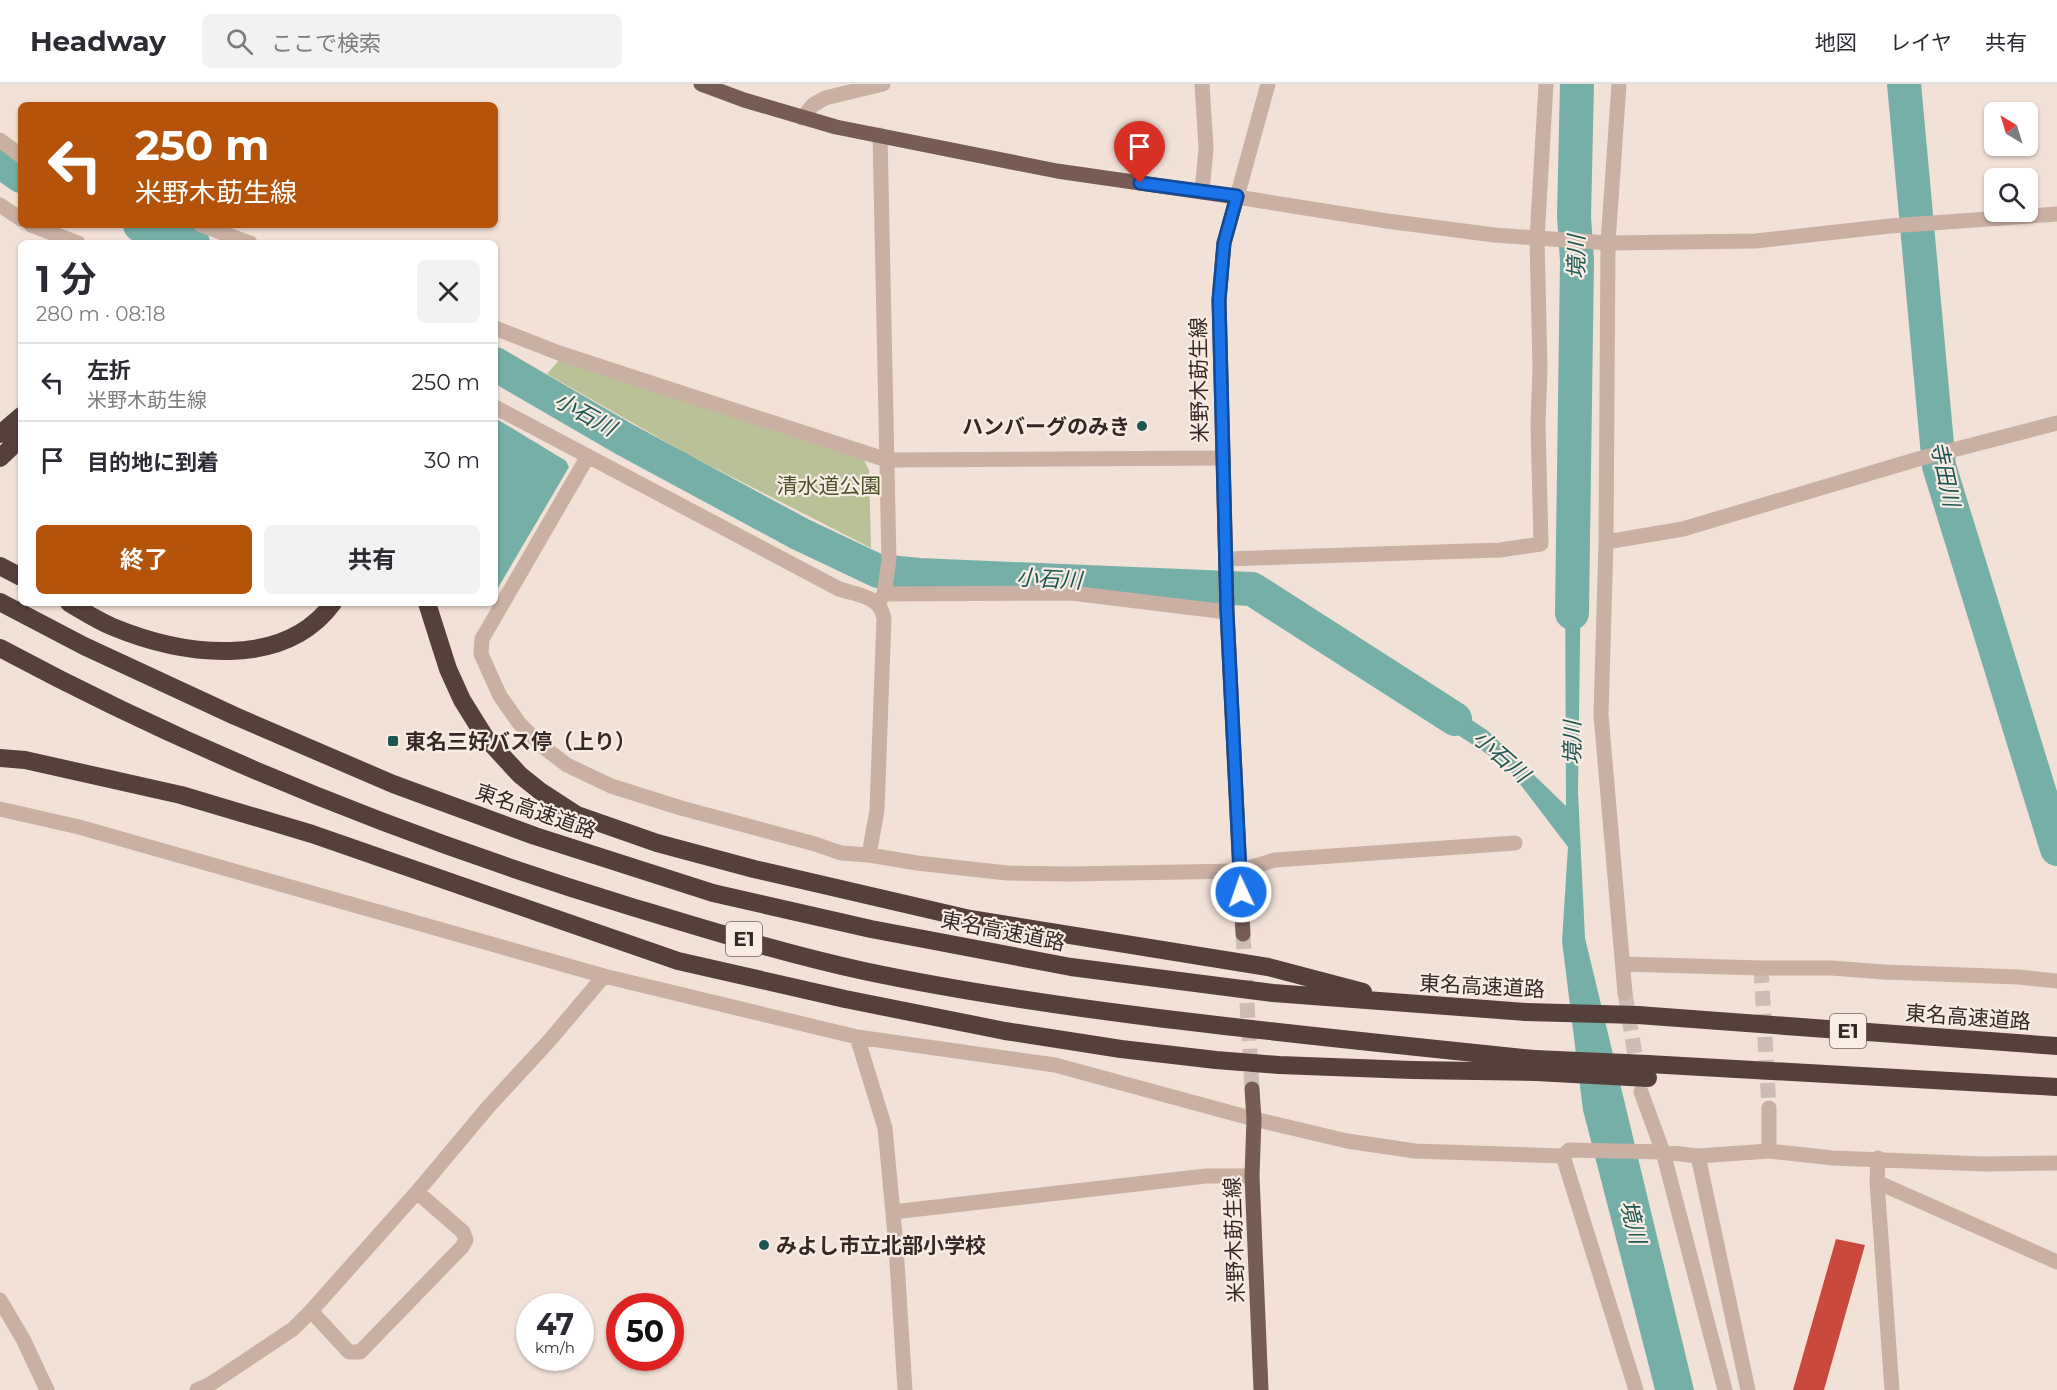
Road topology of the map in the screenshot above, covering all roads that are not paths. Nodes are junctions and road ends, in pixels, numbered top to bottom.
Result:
1 (701, 84) edge
2 (883, 84) edge
3 (1202, 84) edge
4 (1268, 84) edge
5 (1546, 84) edge
6 (1619, 84) edge
7 (802, 118) junction
8 (880, 135) junction
9 (0, 140) edge
10 (18, 154) edge
11 (1202, 192) junction
12 (1237, 196) junction
13 (0, 205) edge
14 (2057, 214) edge
15 (18, 217) edge
16 (39, 228) edge
17 (209, 228) edge
18 (1537, 239) junction
19 (70, 240) edge
20 (242, 240) edge
21 (1608, 243) junction
22 (498, 329) edge
23 (498, 409) edge
24 (18, 419) edge
25 (2057, 423) edge
26 (0, 434) edge
27 (18, 441) edge
28 (588, 456) junction
29 (0, 458) edge
30 (1222, 458) junction
31 (887, 460) junction
32 (1606, 542) junction
33 (1226, 563) junction
34 (0, 566) edge
35 (18, 575) edge
36 (883, 594) junction
37 (0, 602) edge
38 (74, 606) edge
39 (331, 606) edge
40 (428, 606) edge
41 (1227, 612) junction
42 (0, 648) edge
43 (0, 758) edge
44 (0, 809) edge
45 (1515, 843) dead end
46 (869, 855) junction
47 (1239, 871) junction
48 (1243, 934) tunnel mouth
49 (1623, 964) junction
50 (604, 976) junction
51 (2057, 981) edge
52 (1625, 993) tunnel mouth
53 (1415, 1005) junction
54 (857, 1036) junction
55 (2057, 1046) edge
56 (1535, 1066) junction
57 (1646, 1078) junction
58 (2057, 1087) edge
59 (1252, 1089) tunnel mouth
60 (1769, 1108) tunnel mouth
61 (1254, 1119) junction
62 (1769, 1151) junction
63 (1663, 1152) junction
64 (1566, 1153) junction
65 (1698, 1156) junction
66 (1878, 1158) junction
67 (2057, 1163) edge
68 (1252, 1176) junction
69 (1877, 1182) junction
70 (417, 1192) junction
71 (893, 1212) junction
72 (2057, 1262) edge
73 (0, 1300) edge
74 (311, 1311) junction
75 (47, 1390) edge
76 (197, 1390) edge
77 (906, 1390) edge
78 (1261, 1390) edge
79 (1636, 1390) edge
80 (1725, 1390) edge
81 (1748, 1390) edge
82 (1892, 1390) edge

1 - 7 main road
2 - 7 street
3 - 11 street
4 - 12 street
5 - 18 street
6 - 21 street
7 - 8 main road
8 - 11 main road
8 - 31 street
9 - 10 street
11 - 12 main road
12 - 18 street
12 - 30 main road, 米野木莇生線
13 - 15 street
14 - 21 street
16 - 19 street
17 - 20 street
18 - 21 street
18 - 33 street
21 - 32 street
22 - 31 street
23 - 28 street
24 - 26 highway
25 - 32 street
27 - 29 highway
28 - 36 street
28 - 46 street
30 - 31 street
30 - 33 main road, 米野木莇生線
31 - 36 street
32 - 49 street
33 - 41 main road, 米野木莇生線
34 - 35 highway
36 - 41 street
36 - 46 street
37 - 53 highway, 東名高速道路 / E1
38 - 39 highway
40 - 53 highway
41 - 47 main road, 米野木莇生線
42 - 56 highway, E1
43 - 56 highway
44 - 50 street
45 - 47 street
46 - 47 street
47 - 48 main road, 米野木莇生線
49 - 51 street
49 - 52 street
50 - 54 street
50 - 70 street
53 - 55 highway, 東名高速道路 / E1, bridge
54 - 61 street
54 - 71 street
56 - 57 highway, bridge
57 - 58 highway, E1
57 - 63 street
59 - 61 main road, 米野木莇生線
60 - 62 street
61 - 64 street
61 - 68 main road, 米野木莇生線
62 - 65 street
62 - 66 street
63 - 64 street
63 - 65 street
63 - 80 street
64 - 79 street
65 - 81 street
66 - 67 street
66 - 69 street
68 - 71 street
68 - 78 main road, 米野木莇生線
69 - 72 street
69 - 82 street
70 - 74 street
70 - 74 street
71 - 77 street
73 - 75 street
74 - 76 street

